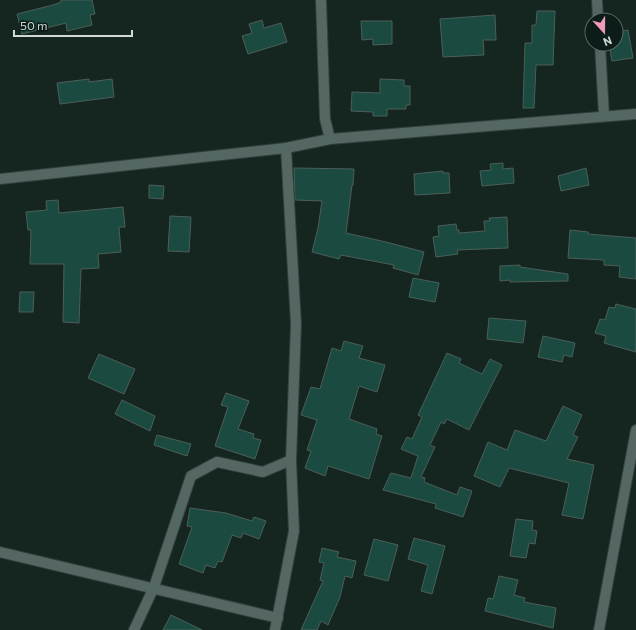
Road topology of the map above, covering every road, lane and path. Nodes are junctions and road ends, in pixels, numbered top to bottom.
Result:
1 (321, 0) edge
2 (597, 0) edge
3 (598, 12) edge
4 (600, 52) edge
5 (636, 114) edge
6 (604, 116) junction
7 (330, 139) junction
8 (286, 148) junction
9 (0, 179) edge
10 (636, 430) edge
11 (291, 460) junction
12 (0, 552) edge
13 (154, 587) junction
14 (278, 618) junction
15 (134, 630) edge
16 (275, 630) edge
17 (599, 630) edge

1 - 7 street
2 - 3 street
4 - 6 street
5 - 6 street
6 - 7 street
7 - 8 street
8 - 9 street
8 - 11 street
10 - 17 street
11 - 13 street
11 - 14 street
12 - 13 street
13 - 14 street
13 - 15 street
14 - 16 street

